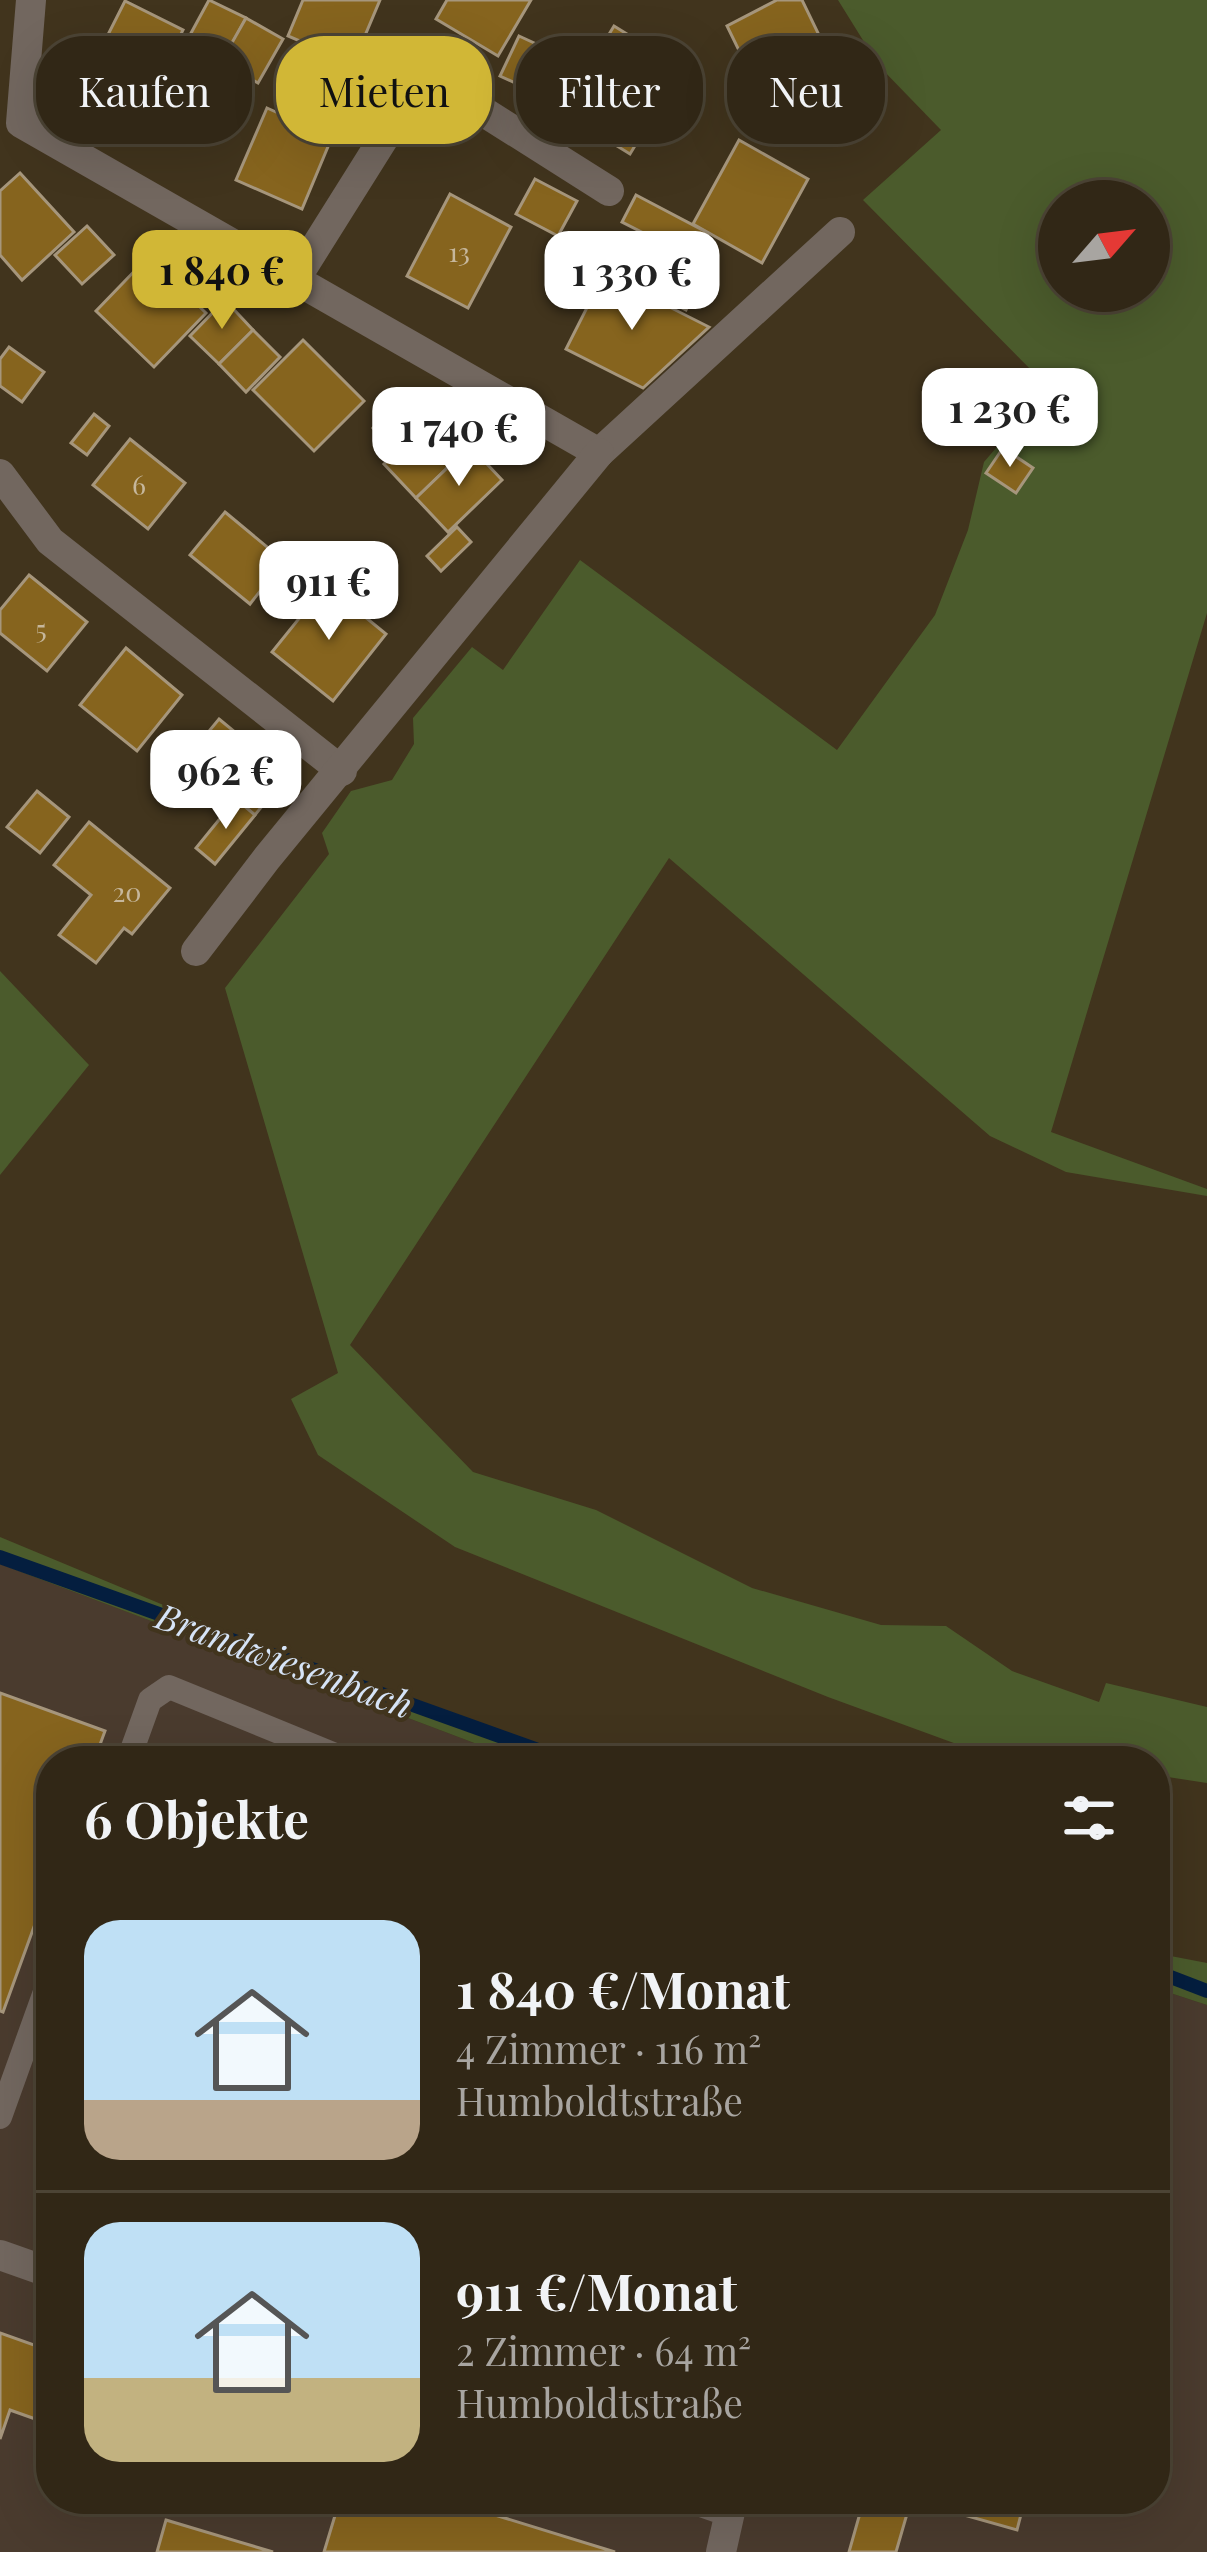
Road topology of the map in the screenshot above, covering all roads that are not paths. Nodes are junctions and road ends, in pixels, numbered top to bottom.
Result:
1 (31, 0) edge
2 (609, 191) dead end
3 (840, 232) dead end
4 (296, 278) junction
5 (599, 453) junction
6 (0, 474) edge
7 (342, 771) junction
8 (196, 951) dead end
9 (133, 1746) edge
10 (313, 1746) edge
11 (36, 2017) edge
12 (0, 2116) edge
13 (0, 2255) edge
14 (36, 2268) edge
15 (730, 2514) edge
16 (721, 2552) edge

1 - 4 street
2 - 4 street
3 - 5 street
4 - 5 street
5 - 7 street
6 - 7 street
7 - 8 street
9 - 10 lane
11 - 12 lane
13 - 14 street
15 - 16 street

